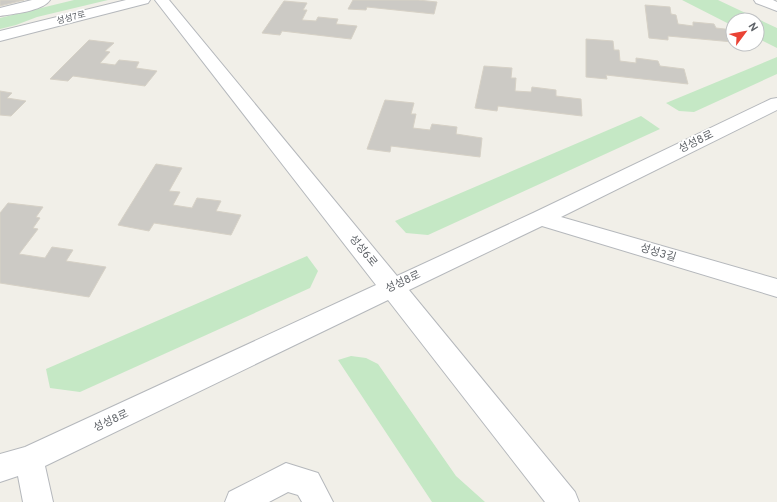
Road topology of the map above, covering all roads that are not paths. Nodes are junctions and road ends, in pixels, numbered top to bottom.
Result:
1 (43, 0) edge
2 (143, 0) edge
3 (162, 0) edge
4 (761, 0) edge
5 (777, 7) edge
6 (0, 12) edge
7 (0, 36) edge
8 (777, 103) edge
9 (540, 218) junction
10 (392, 287) junction
11 (777, 288) edge
12 (29, 459) junction
13 (0, 468) edge
14 (0, 484) edge
15 (38, 502) edge
16 (240, 502) edge
17 (318, 502) edge
18 (564, 502) edge

1 - 6 street
2 - 7 street, 성성7로
3 - 10 street, 성성6로
4 - 5 street
8 - 9 street, 성성8로
9 - 10 street, 성성8로
9 - 11 street, 성성3길
10 - 12 street, 성성8로
10 - 18 street, 성성6로
12 - 13 street, 성성8로
12 - 14 street, 성성8로
12 - 15 street
16 - 17 street

